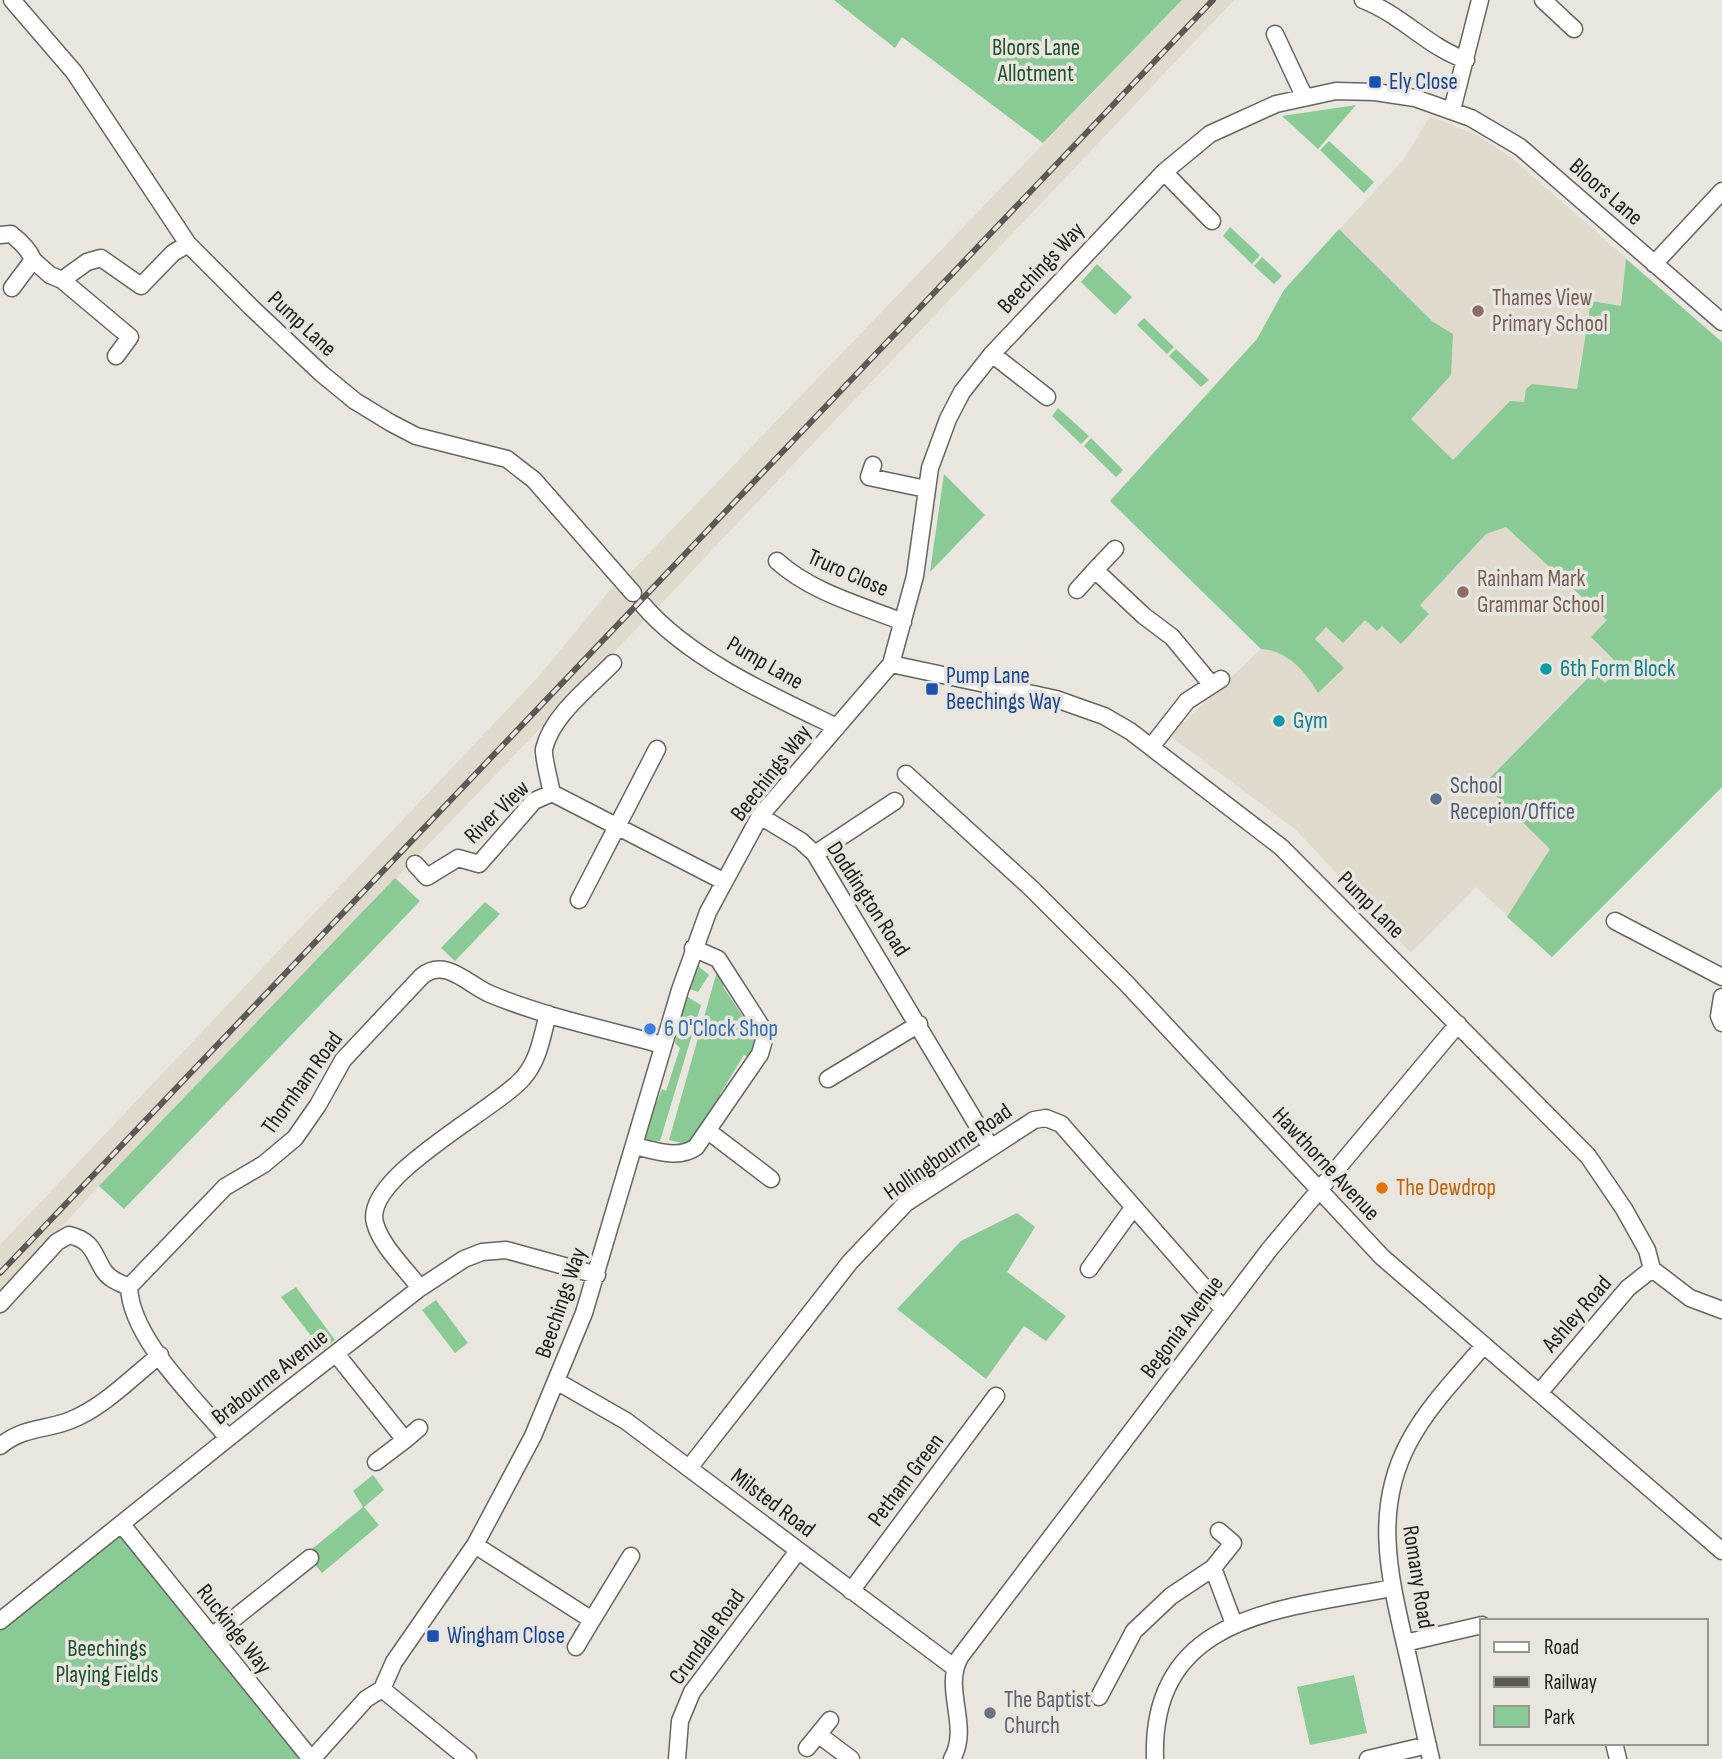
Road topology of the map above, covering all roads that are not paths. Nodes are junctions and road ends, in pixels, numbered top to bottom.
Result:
1 (12, 0) edge
2 (1363, 0) edge
3 (1480, 0) edge
4 (1543, 0) edge
5 (1574, 29) dead end
6 (1275, 34) dead end
7 (1465, 60) junction
8 (1304, 96) junction
9 (1452, 110) junction
10 (1164, 172) junction
11 (1722, 191) edge
12 (1212, 221) dead end
13 (0, 235) edge
14 (188, 244) junction
15 (33, 260) junction
16 (1654, 264) junction
17 (62, 280) junction
18 (12, 288) dead end
19 (1722, 322) edge
20 (992, 354) junction
21 (116, 356) dead end
22 (1046, 397) dead end
23 (873, 465) dead end
24 (926, 489) junction
25 (1115, 549) dead end
26 (776, 561) dead end
27 (1095, 570) junction
28 (1077, 590) dead end
29 (903, 622) junction
30 (613, 663) dead end
31 (891, 664) junction
32 (838, 727) junction
33 (1151, 747) junction
34 (657, 749) dead end
35 (552, 793) junction
36 (760, 816) junction
37 (617, 826) junction
38 (815, 855) junction
39 (415, 864) dead end
40 (723, 881) junction
41 (579, 900) dead end
42 (1615, 921) dead end
43 (693, 948) junction
44 (1722, 977) edge
45 (1722, 997) edge
46 (548, 1014) junction
47 (1722, 1023) edge
48 (919, 1024) junction
49 (1458, 1024) junction
50 (663, 1045) junction
51 (828, 1079) dead end
52 (708, 1131) junction
53 (634, 1146) junction
54 (991, 1148) junction
55 (771, 1179) dead end
56 (1321, 1192) junction
57 (1133, 1208) junction
58 (1089, 1269) dead end
59 (1652, 1269) junction
60 (597, 1275) junction
61 (129, 1287) junction
62 (420, 1289) junction
63 (0, 1304) edge
64 (1223, 1309) junction
65 (1722, 1310) edge
66 (1484, 1345) junction
67 (159, 1355) junction
68 (337, 1355) junction
69 (558, 1382) junction
70 (1539, 1393) junction
71 (996, 1396) dead end
72 (419, 1428) dead end
73 (228, 1438) junction
74 (405, 1440) junction
75 (0, 1446) edge
76 (376, 1462) dead end
77 (689, 1468) junction
78 (123, 1526) junction
79 (1219, 1531) dead end
80 (475, 1545) junction
81 (798, 1551) junction
82 (1722, 1551) edge
83 (631, 1556) dead end
84 (310, 1558) dead end
85 (1213, 1568) junction
86 (1392, 1588) junction
87 (851, 1591) junction
88 (592, 1620) junction
89 (0, 1621) edge
90 (1234, 1624) junction
91 (1480, 1625) edge
92 (212, 1636) junction
93 (1405, 1643) junction
94 (576, 1647) dead end
95 (955, 1668) junction
96 (382, 1689) junction
97 (1099, 1697) dead end
98 (830, 1720) dead end
99 (819, 1735) junction
100 (807, 1748) dead end
101 (1429, 1752) edge
102 (955, 1758) edge
103 (312, 1759) edge
104 (468, 1759) edge
105 (677, 1759) edge
106 (851, 1759) edge
107 (1155, 1759) edge
108 (1368, 1759) edge

1 - 14 street, Pump Lane
2 - 7 street
3 - 7 street
4 - 5 street
6 - 8 street
7 - 9 street
8 - 9 street, Beechings Way
8 - 10 street, Beechings Way
9 - 16 street, Bloors Lane
10 - 12 street
10 - 20 street, Beechings Way
11 - 16 street
13 - 15 street
14 - 17 street
14 - 32 street, Pump Lane
15 - 17 street
15 - 18 street
16 - 19 street, Bloors Lane
17 - 21 street
20 - 22 street
20 - 24 street, Beechings Way
23 - 24 street
24 - 29 street, Beechings Way
25 - 27 street
26 - 29 street, Truro Close
27 - 28 street
27 - 33 street
29 - 31 street, Beechings Way
30 - 35 street, River View
31 - 32 street, Beechings Way
31 - 33 street, Pump Lane
32 - 36 street, Beechings Way
33 - 49 street, Pump Lane
34 - 37 street
35 - 37 street
35 - 39 street, River View
36 - 38 street, Doddington Road
36 - 40 street, Beechings Way
37 - 40 street
37 - 41 street
38 - 48 street, Doddington Road
38 - 56 street, Hawthorne Avenue
40 - 43 street, Beechings Way
42 - 44 street
43 - 50 street, Beechings Way
43 - 52 street
45 - 47 street
46 - 50 street, Thornham Road
46 - 61 street, Thornham Road
46 - 62 street
48 - 51 street
48 - 54 street, Doddington Road
49 - 56 street, Begonia Avenue
49 - 59 street, Pump Lane
50 - 53 street, Beechings Way
52 - 53 street
52 - 55 street
53 - 60 street, Beechings Way
54 - 57 street, Hollingbourne Road
54 - 77 street, Hollingbourne Road
56 - 64 street, Begonia Avenue
56 - 66 street, Hawthorne Avenue
57 - 58 street
57 - 64 street, Hollingbourne Road
59 - 65 street
59 - 70 street, Ashley Road
60 - 62 street, Brabourne Avenue
60 - 69 street, Beechings Way
61 - 63 street
61 - 67 street
62 - 68 street, Brabourne Avenue
64 - 95 street, Begonia Avenue
66 - 70 street, Hawthorne Avenue
66 - 86 street, Romany Road
67 - 73 street
67 - 75 street
68 - 73 street, Brabourne Avenue
68 - 74 street
69 - 77 street, Milsted Road
69 - 80 street, Beechings Way
70 - 82 street, Hawthorne Avenue
71 - 87 street, Petham Green
72 - 74 street
73 - 78 street, Brabourne Avenue
74 - 76 street
77 - 81 street, Milsted Road
78 - 89 street, Brabourne Avenue
78 - 92 street, Ruckinge Way
79 - 85 street
80 - 88 street
80 - 96 street, Beechings Way
81 - 87 street, Milsted Road
81 - 105 street, Crundale Road
83 - 88 street
84 - 92 street
85 - 90 street
85 - 97 street
86 - 90 street
86 - 93 street, Romany Road
87 - 95 street, Milsted Road
88 - 94 street
90 - 107 street
91 - 93 street
92 - 103 street, Ruckinge Way
93 - 101 street, Romany Road
95 - 102 street
96 - 103 street, Beechings Way
96 - 104 street
98 - 99 street
99 - 100 street
99 - 106 street
101 - 108 street

